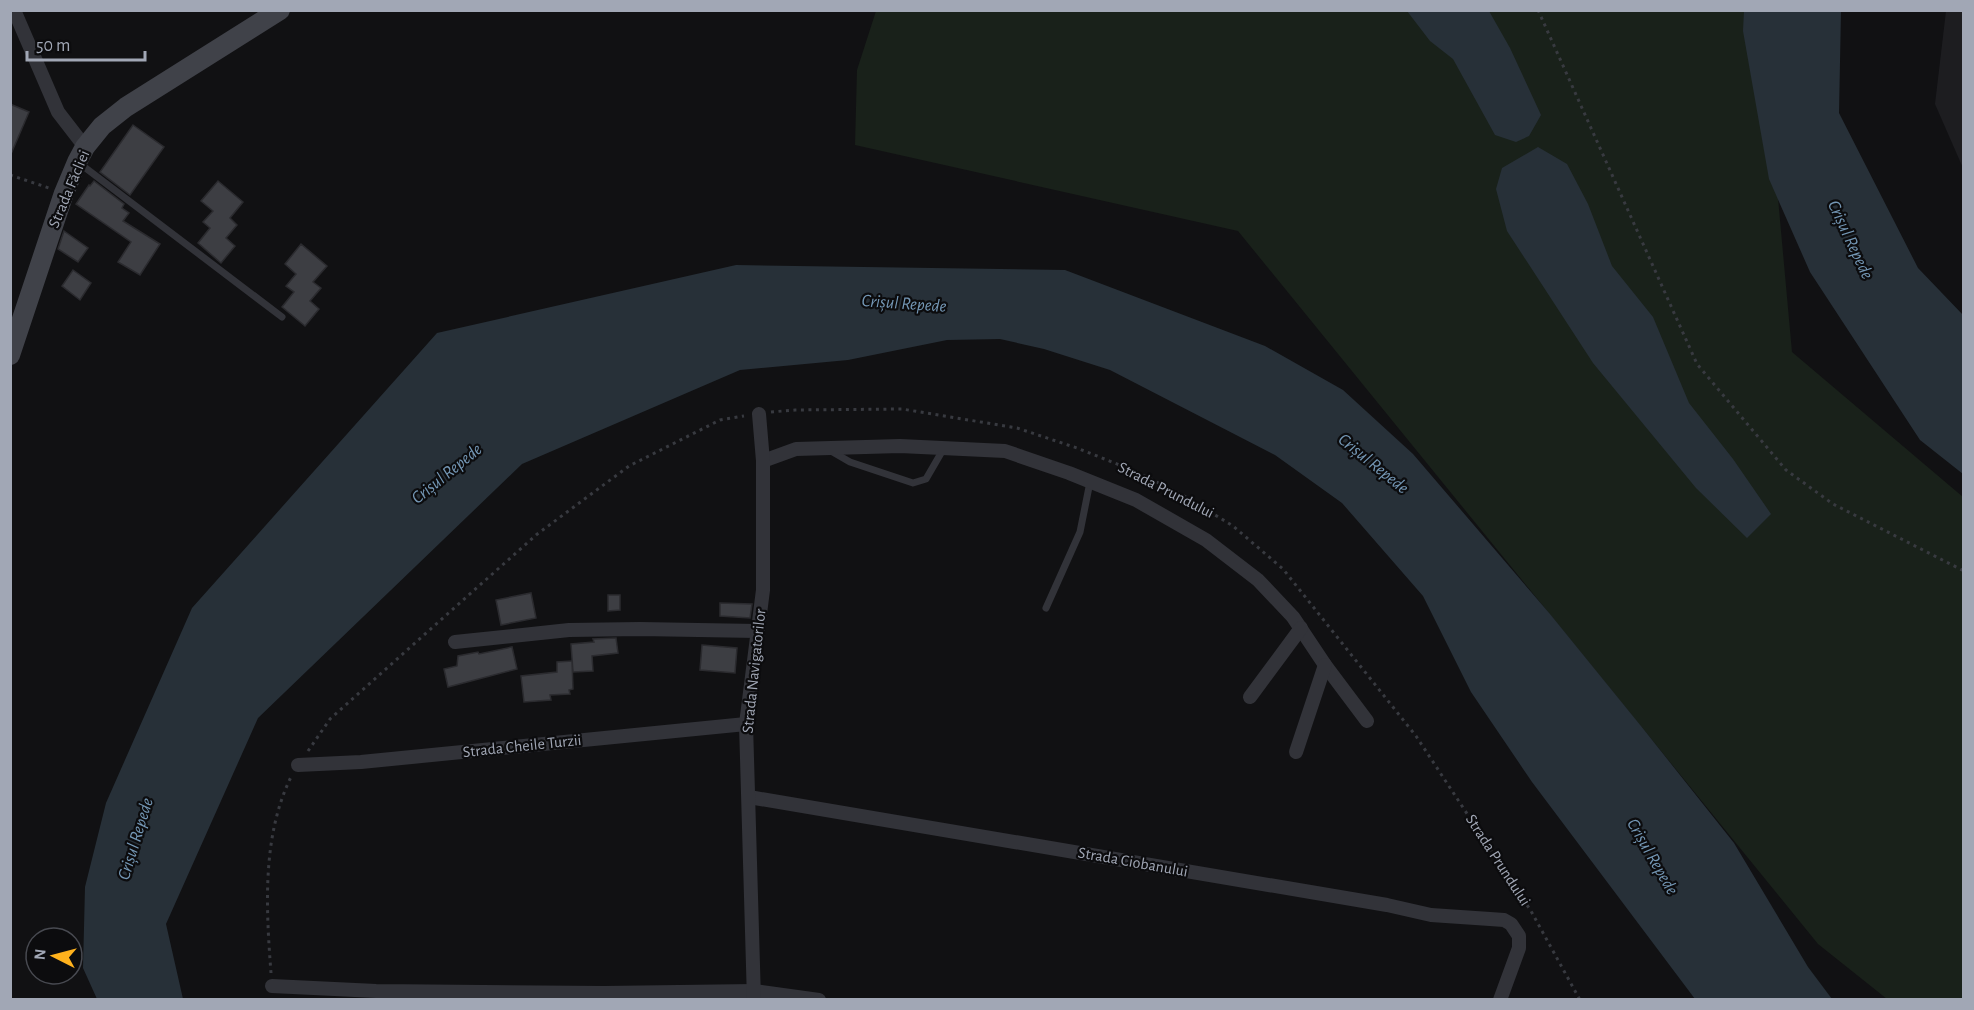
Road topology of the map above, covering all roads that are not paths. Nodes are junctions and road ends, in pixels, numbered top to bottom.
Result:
1 (14, 10) edge
2 (280, 10) edge
3 (81, 155) junction
4 (282, 317) dead end
5 (10, 355) edge
6 (759, 414) road end
7 (944, 448) junction
8 (829, 449) junction
9 (764, 461) junction
10 (1090, 482) junction
11 (1046, 608) dead end
12 (1301, 627) junction
13 (757, 631) junction
14 (455, 642) dead end
15 (1325, 665) junction
16 (1250, 697) dead end
17 (1367, 721) dead end
18 (746, 724) junction
19 (1296, 752) dead end
20 (298, 765) dead end
21 (749, 797) junction
22 (272, 986) dead end
23 (754, 995) edge
24 (819, 999) edge
25 (1500, 999) edge

1 - 3 street
2 - 3 street, Strada Făcliei
3 - 4 lane
3 - 5 street, Strada Făcliei
6 - 9 street, Strada Navigatorilor
7 - 8 street, Strada Prundului
7 - 8 lane
7 - 10 street, Strada Prundului
8 - 9 street, Strada Prundului
9 - 13 street, Strada Navigatorilor
10 - 11 lane
10 - 12 street, Strada Prundului
12 - 15 street, Strada Prundului
12 - 16 street
13 - 14 street
13 - 18 street, Strada Navigatorilor
15 - 17 street, Strada Prundului
15 - 19 street
18 - 20 street, Strada Cheile Turzii
18 - 21 street, Strada Navigatorilor
21 - 23 street, Strada Navigatorilor
21 - 25 street, Strada Ciobanului
22 - 23 street
23 - 24 street

